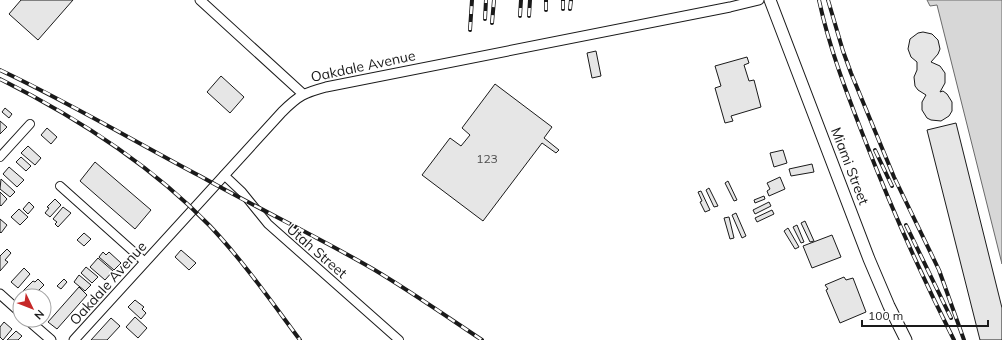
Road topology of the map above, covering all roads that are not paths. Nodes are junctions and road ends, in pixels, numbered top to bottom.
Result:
1 (200, 0) edge
2 (759, 0) edge
3 (770, 0) edge
4 (303, 94) junction
5 (30, 124) dead end
6 (0, 157) edge
7 (224, 175) junction
8 (60, 186) dead end
9 (145, 262) junction
10 (0, 294) edge
11 (12, 305) edge
12 (37, 328) edge
13 (51, 340) edge
14 (74, 340) edge
15 (399, 340) edge
16 (906, 340) edge

1 - 4 street
2 - 4 street, Oakdale Avenue
3 - 16 main road, Miami Street
4 - 7 street, Oakdale Avenue
5 - 6 street
7 - 9 street, Oakdale Avenue
7 - 15 street, Utah Street
8 - 9 street
9 - 14 street, Oakdale Avenue
10 - 11 street
12 - 13 street

